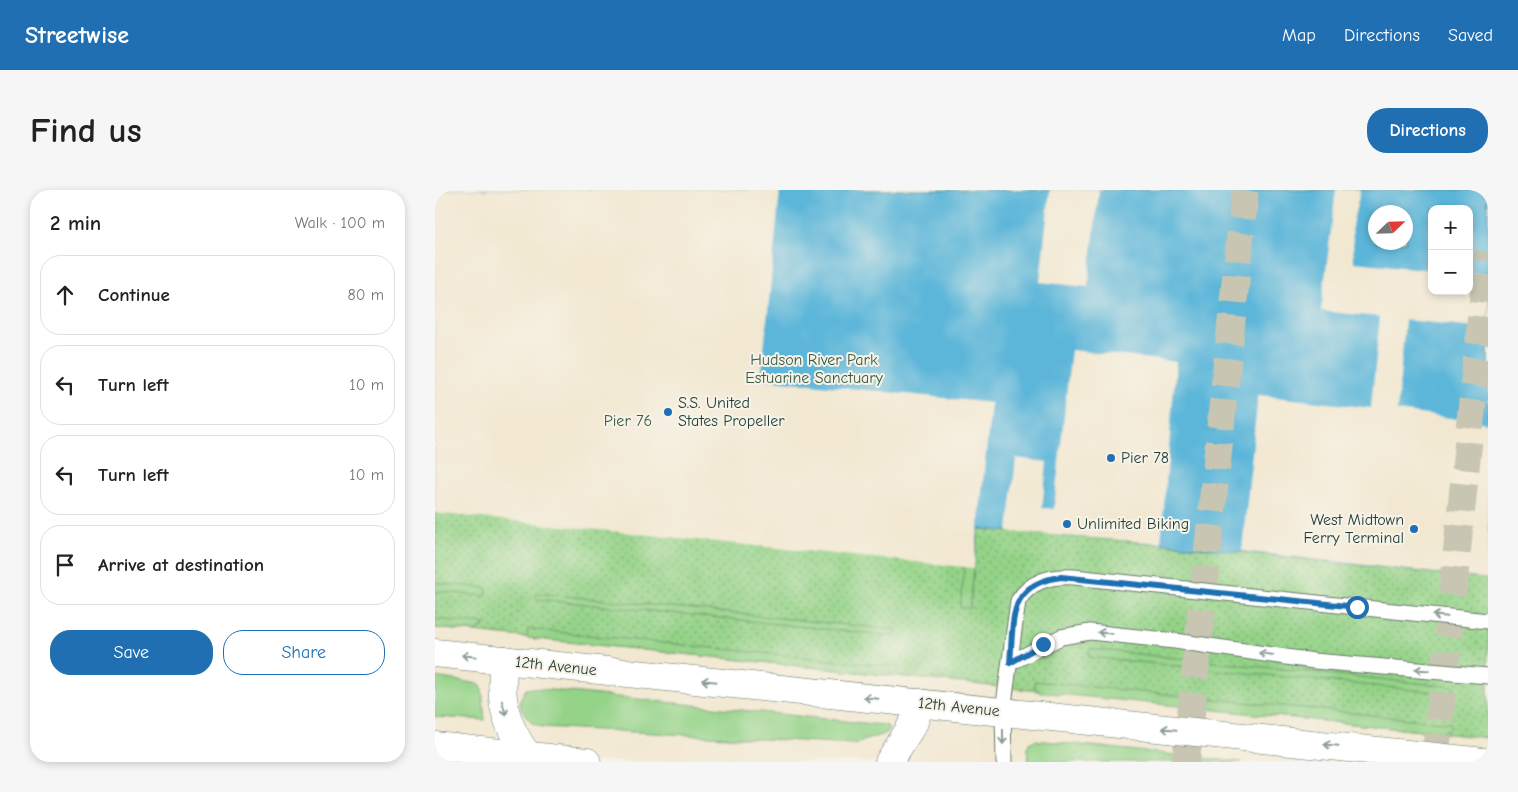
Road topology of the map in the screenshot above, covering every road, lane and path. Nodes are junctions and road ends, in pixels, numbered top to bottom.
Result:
1 (1488, 621) edge
2 (435, 653) edge
3 (504, 660) junction
4 (1010, 663) junction
5 (1488, 676) edge
6 (919, 703) junction
7 (1003, 711) junction
8 (435, 746) edge
9 (529, 756) junction
10 (587, 762) edge
11 (889, 762) edge
12 (1003, 762) edge
13 (1484, 762) edge

1 -> 4 lane
3 -> 2 highway, 12th Avenue
6 -> 3 highway, 12th Avenue
3 -> 9 highway
5 -> 4 lane
4 - 7 lane
6 - 7 highway, 12th Avenue
6 - 11 highway
7 -> 12 lane
13 -> 7 highway, 12th Avenue
8 - 9 highway
9 - 10 highway

